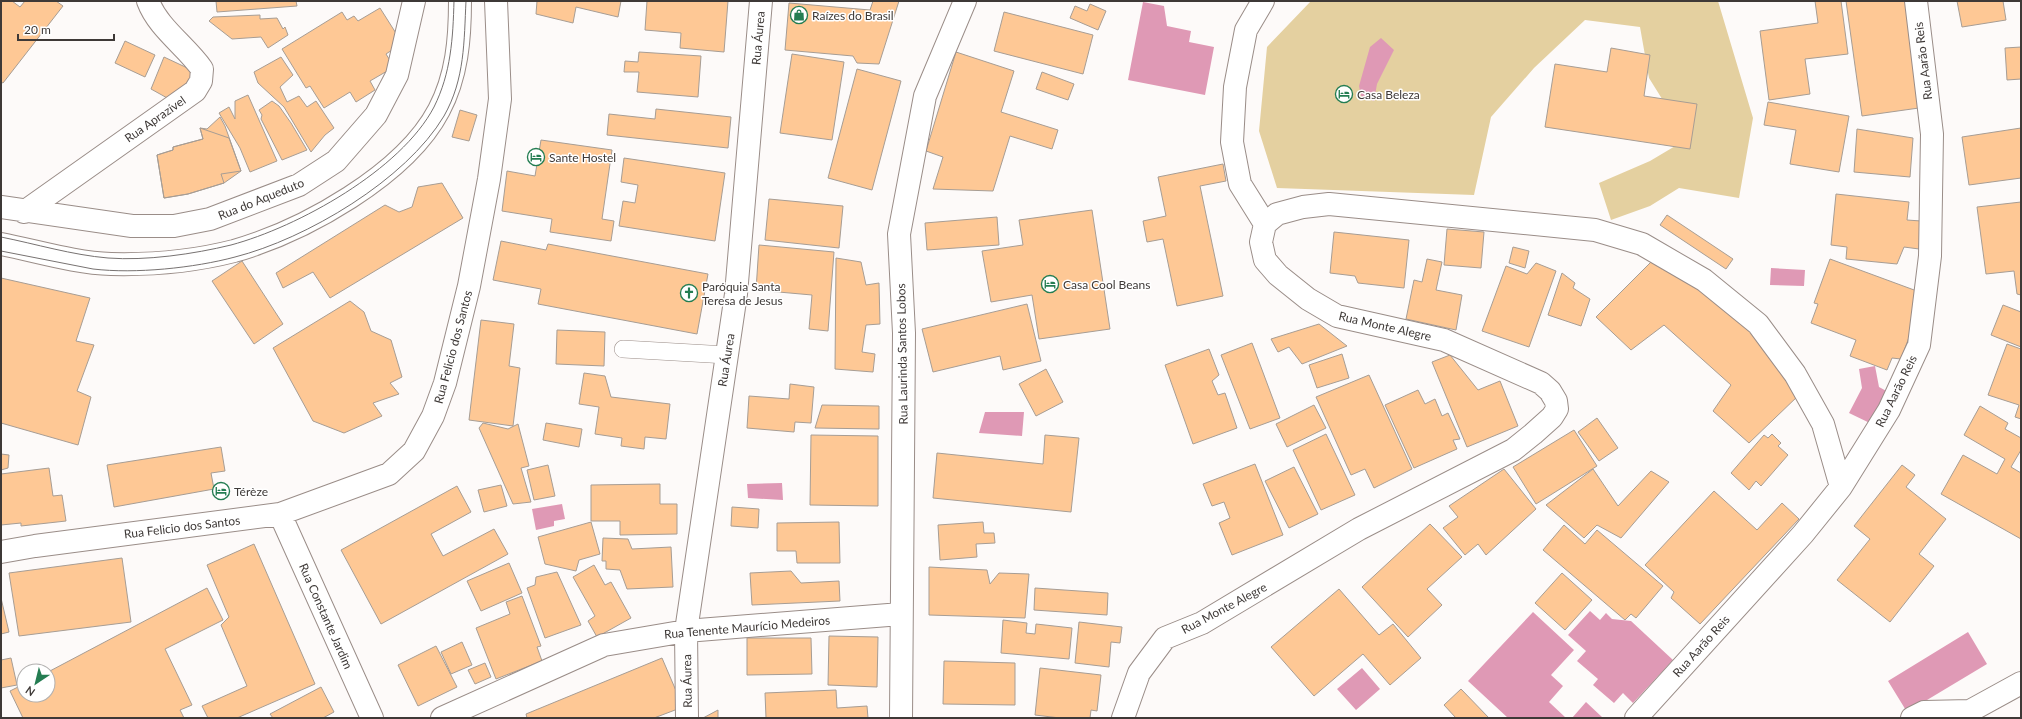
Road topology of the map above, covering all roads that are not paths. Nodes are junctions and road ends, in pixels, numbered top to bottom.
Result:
1 (148, 1) edge
2 (414, 1) edge
3 (460, 1) edge
4 (496, 1) edge
5 (761, 1) edge
6 (965, 1) edge
7 (1263, 1) edge
8 (1916, 1) edge
9 (1, 207) edge
10 (24, 212) junction
11 (1265, 224) junction
12 (1, 244) edge
13 (623, 350) dead end
14 (727, 355) junction
15 (1841, 487) junction
16 (280, 514) junction
17 (1, 552) edge
18 (901, 614) junction
19 (686, 631) junction
20 (2021, 683) edge
21 (1967, 714) edge
22 (372, 718) edge
23 (442, 718) edge
24 (687, 718) edge
25 (901, 718) edge
26 (1123, 718) edge
27 (1636, 718) edge
28 (1912, 718) edge

1 - 10 street, Rua Aprazível
2 - 10 street, Rua do Aqueduto
3 - 12 street
4 - 16 street, Rua Felicio dos Santos
5 - 14 street, Rua Áurea
6 - 18 street, Rua Laurinda Santos Lobos
7 - 11 street
8 - 15 street, Rua Aarão Reis
9 - 10 street, Rua do Aqueduto
11 - 15 street
11 - 26 street, Rua Monte Alegre
13 - 14 lane
14 - 19 street, Rua Áurea
15 - 27 street, Rua Aarão Reis
16 - 17 street, Rua Felicio dos Santos
16 - 22 street, Rua Constante Jardim
18 - 19 street, Rua Tenente Maurício Medeiros
18 - 25 street, Rua Laurinda Santos Lobos
19 - 23 street, Rua Tenente Maurício Medeiros
19 - 24 street, Rua Áurea
20 - 21 street
21 - 28 street

